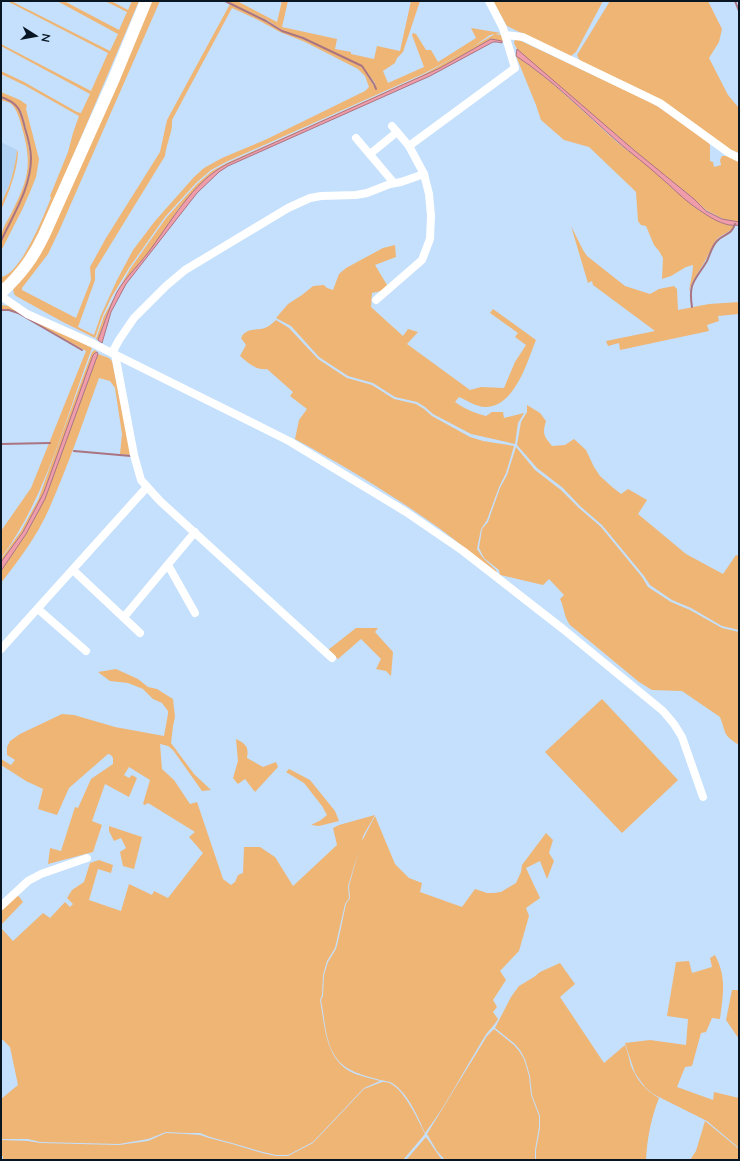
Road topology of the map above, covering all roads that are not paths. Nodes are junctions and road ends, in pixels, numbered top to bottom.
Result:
1 (146, 1) edge
2 (489, 1) edge
3 (506, 35) junction
4 (356, 138) dead end
5 (409, 146) junction
6 (370, 154) junction
7 (739, 158) edge
8 (424, 174) junction
9 (394, 183) junction
10 (1, 295) edge
11 (376, 300) dead end
12 (113, 354) junction
13 (147, 487) junction
14 (195, 532) junction
15 (168, 565) junction
16 (73, 570) junction
17 (38, 609) junction
18 (195, 613) dead end
19 (124, 617) junction
20 (140, 633) dead end
21 (1, 649) edge
22 (86, 651) dead end
23 (332, 658) dead end
24 (703, 797) dead end
25 (87, 858) dead end
26 (1, 906) edge

1 - 10 main road
2 - 3 street
3 - 5 street
3 - 7 street
4 - 6 street
5 - 6 street
5 - 8 street
6 - 9 street
8 - 9 street
8 - 11 street
9 - 12 street
10 - 12 street
12 - 13 street
12 - 24 street
13 - 14 street
13 - 16 street
14 - 15 street
14 - 23 street
15 - 18 street
15 - 19 street
16 - 17 street
16 - 19 street
17 - 21 street
17 - 22 street
19 - 20 street
25 - 26 street

